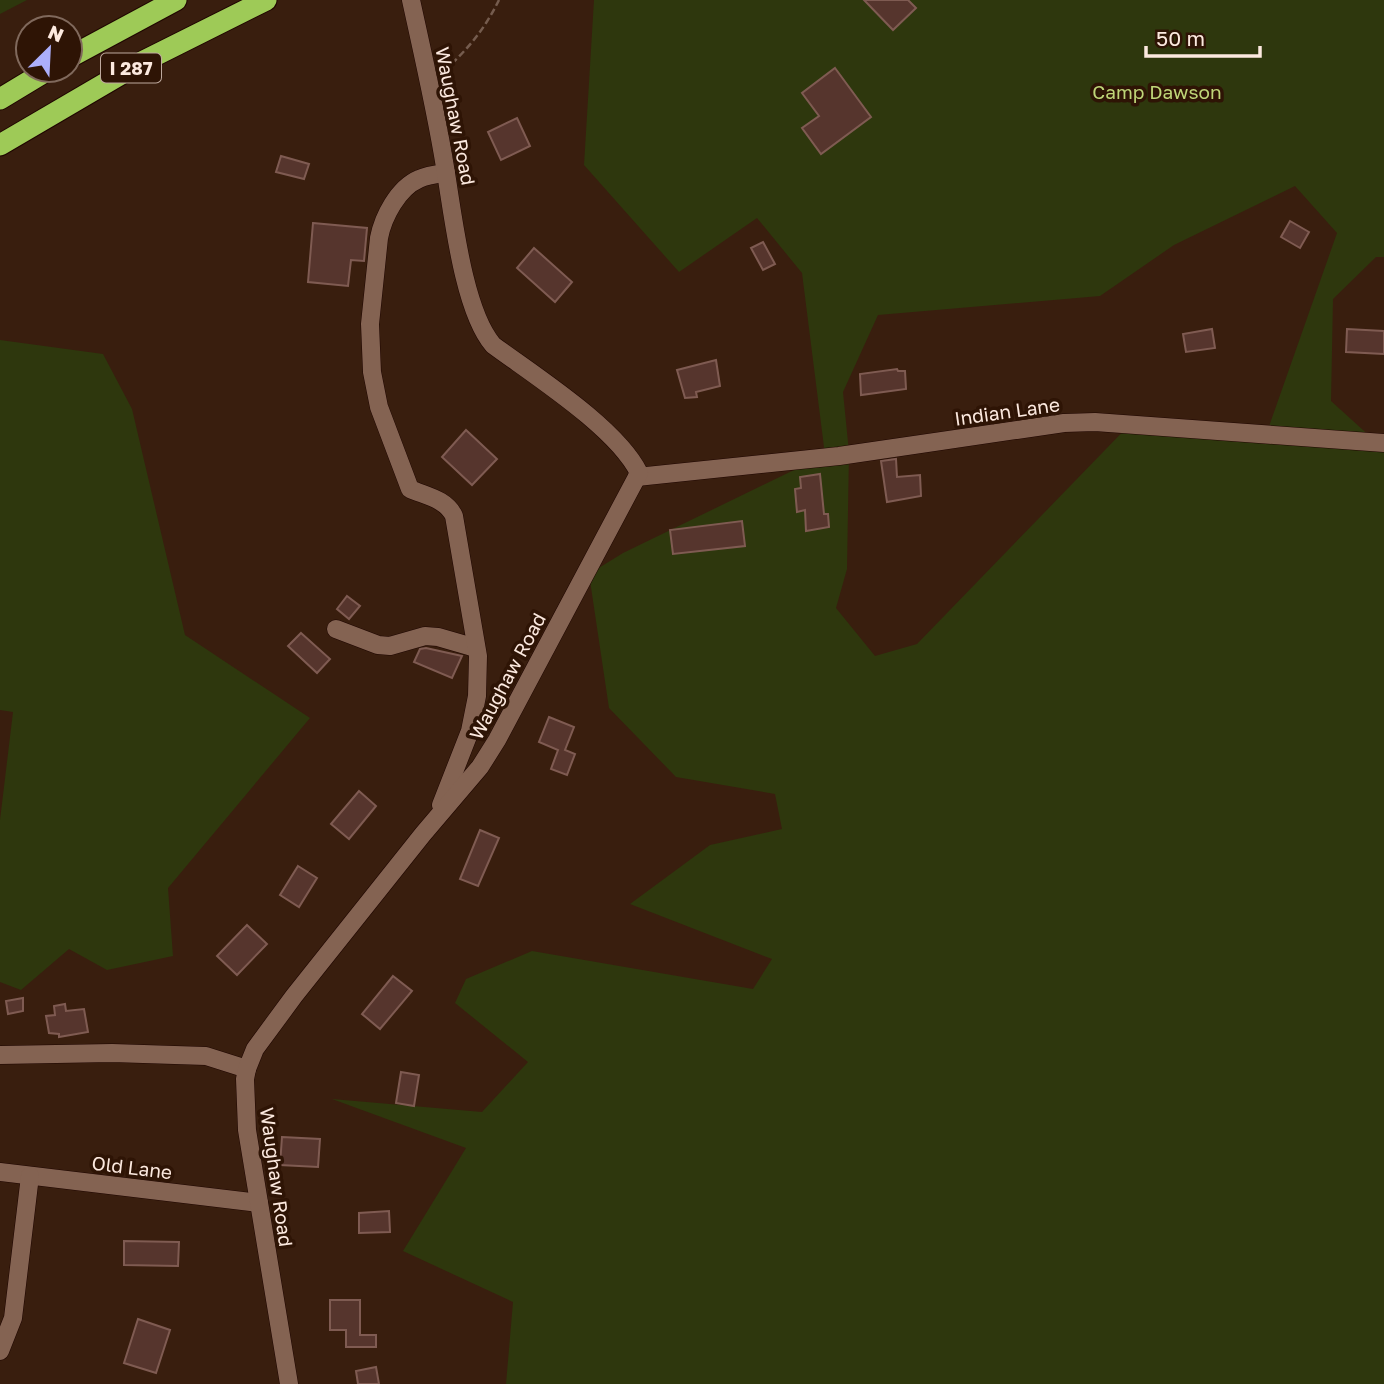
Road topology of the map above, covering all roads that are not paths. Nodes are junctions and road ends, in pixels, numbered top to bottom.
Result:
1 (176, 0) edge
2 (267, 0) edge
3 (411, 3) edge
4 (84, 49) edge
5 (25, 84) edge
6 (0, 99) edge
7 (0, 145) edge
8 (446, 173) junction
9 (1384, 443) edge
10 (637, 477) junction
11 (336, 629) dead end
12 (476, 648) junction
13 (434, 821) junction
14 (0, 1055) edge
15 (247, 1069) junction
16 (0, 1172) edge
17 (30, 1176) junction
18 (259, 1203) junction
19 (0, 1351) edge
20 (289, 1384) edge

1 - 4 highway, I 287
2 - 7 highway, I 287
3 - 8 street, Waughaw Road
5 - 6 highway
8 - 10 street, Waughaw Road
8 - 12 street
9 - 10 street, Indian Lane
10 - 13 street, Waughaw Road
11 - 12 street
12 - 13 street
13 - 15 street, Waughaw Road
14 - 15 street
15 - 18 street, Waughaw Road
16 - 17 street, Old Lane
17 - 18 street, Old Lane
17 - 19 street
18 - 20 street, Waughaw Road

